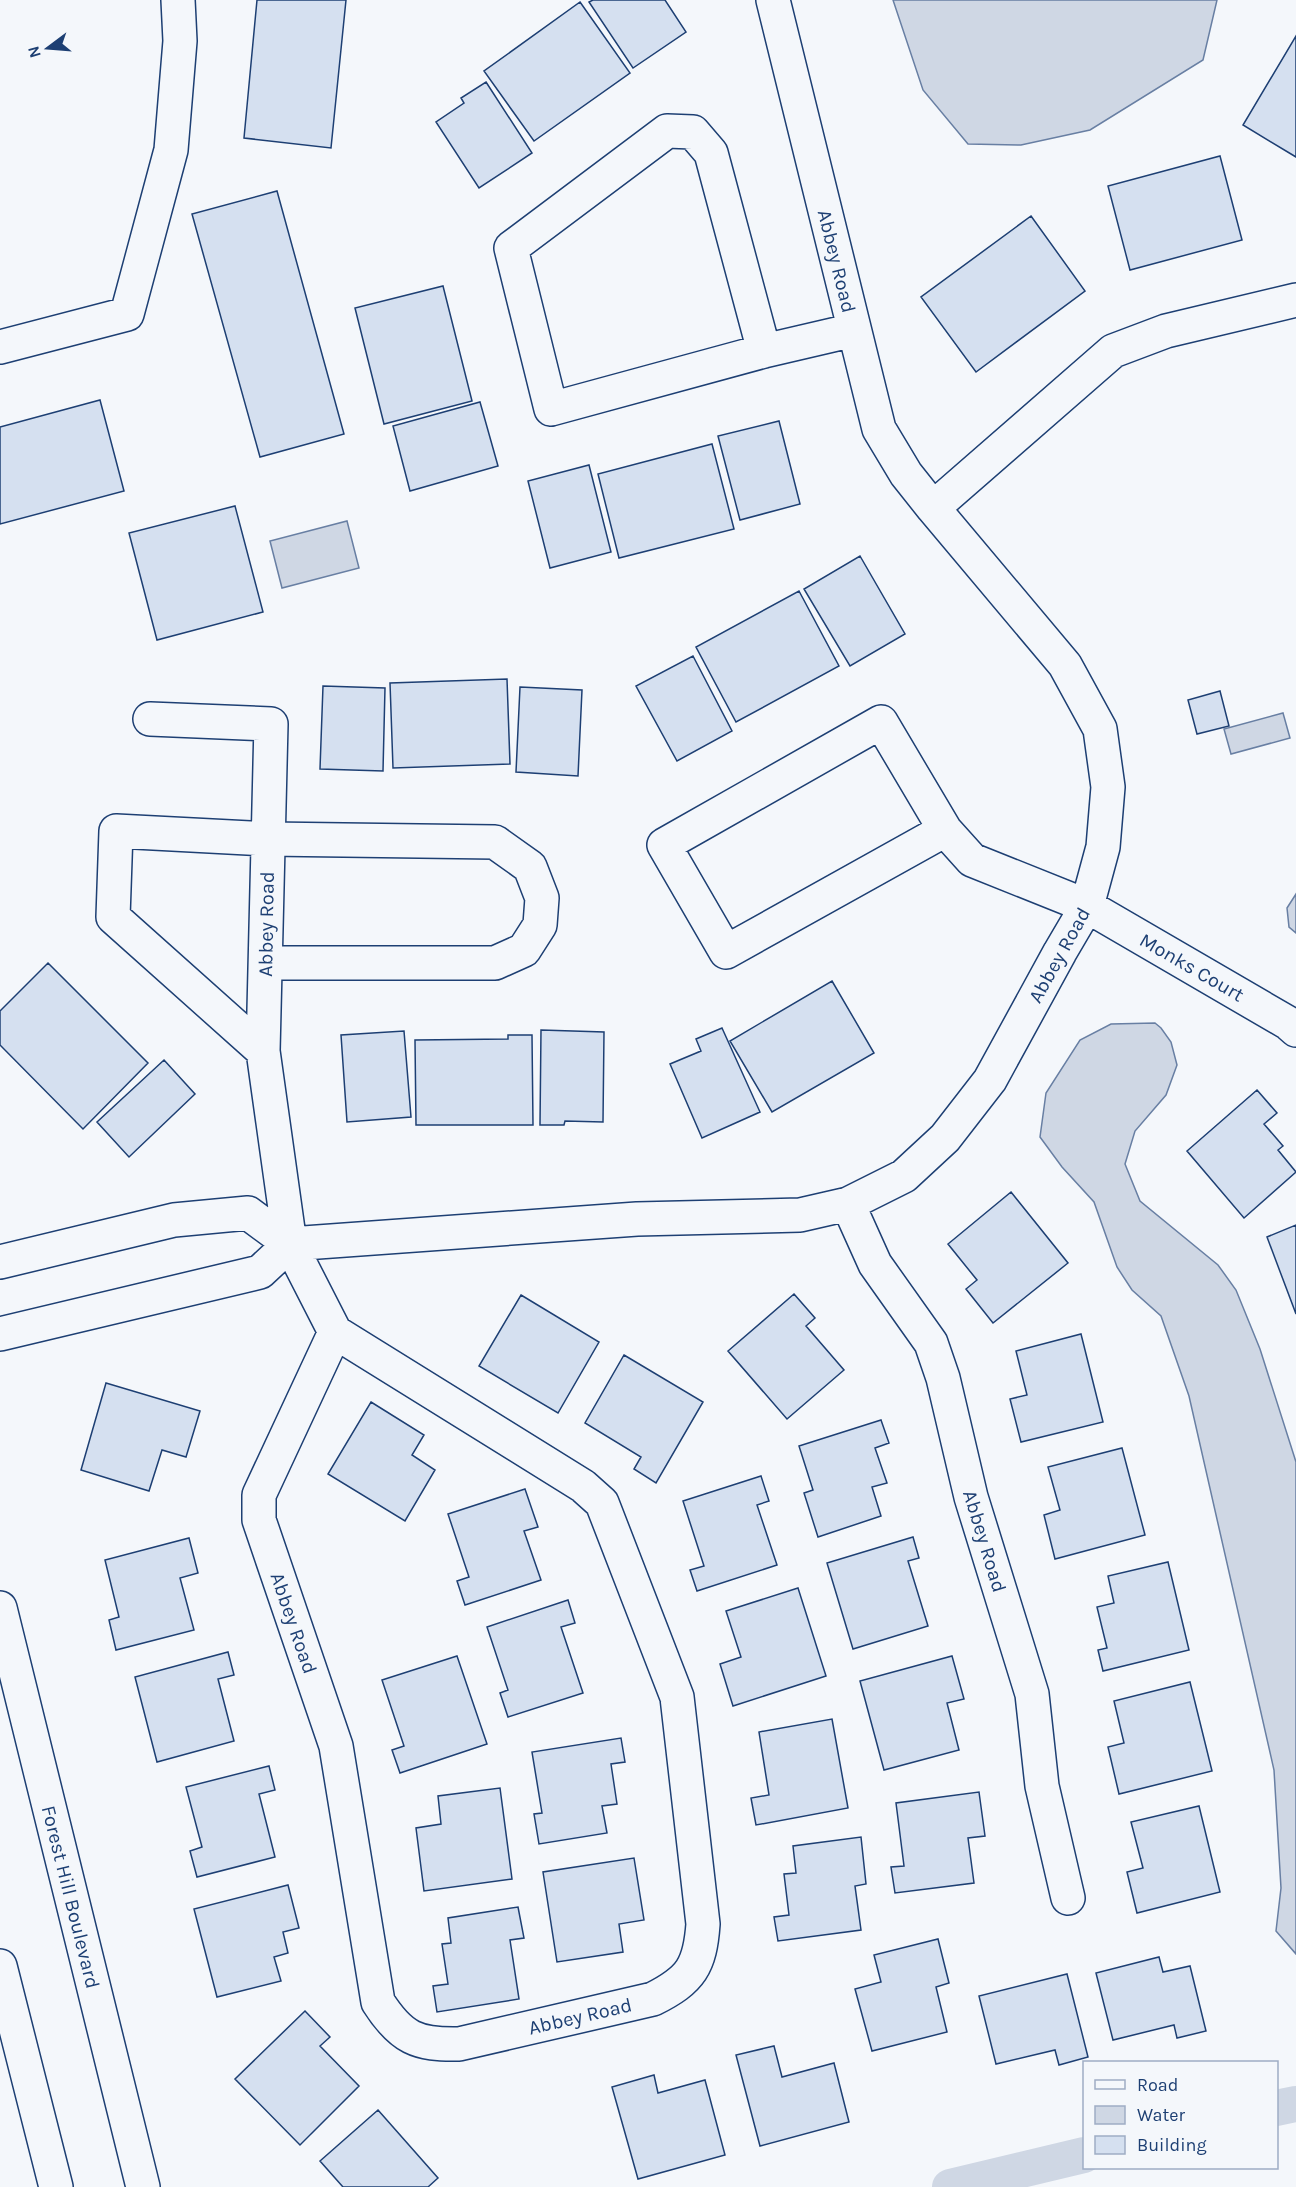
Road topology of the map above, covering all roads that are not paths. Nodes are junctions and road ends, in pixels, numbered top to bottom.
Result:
1 (178, 0) edge
2 (773, 0) edge
3 (1296, 300) edge
4 (854, 330) junction
5 (0, 347) edge
6 (764, 351) junction
7 (933, 508) junction
8 (150, 719) dead end
9 (945, 830) junction
10 (268, 839) junction
11 (1087, 906) junction
12 (266, 963) junction
13 (1296, 1030) edge
14 (263, 1051) junction
15 (848, 1204) junction
16 (290, 1244) junction
17 (0, 1262) edge
18 (335, 1332) junction
19 (0, 1334) edge
20 (0, 1608) edge
21 (1068, 1898) dead end
22 (0, 1966) edge
23 (56, 2187) edge
24 (142, 2187) edge

1 - 5 street
2 - 4 street, Abbey Road
3 - 7 street
4 - 6 street
4 - 7 street, Abbey Road
6 - 6 street
7 - 11 street, Abbey Road
8 - 10 street, Abbey Road
9 - 9 street, Monks Court
9 - 11 street, Monks Court
10 - 12 street, Abbey Road
10 - 12 street
10 - 14 street
11 - 13 street, Monks Court
11 - 15 street, Abbey Road
12 - 14 street, Abbey Road
14 - 16 street, Abbey Road
15 - 16 street, Abbey Road
15 - 21 street, Abbey Road
16 - 17 street, Abbey Road
16 - 18 street, Abbey Road
16 - 19 street
18 - 18 street, Abbey Road
20 - 24 street, Forest Hill Boulevard
22 - 23 street

